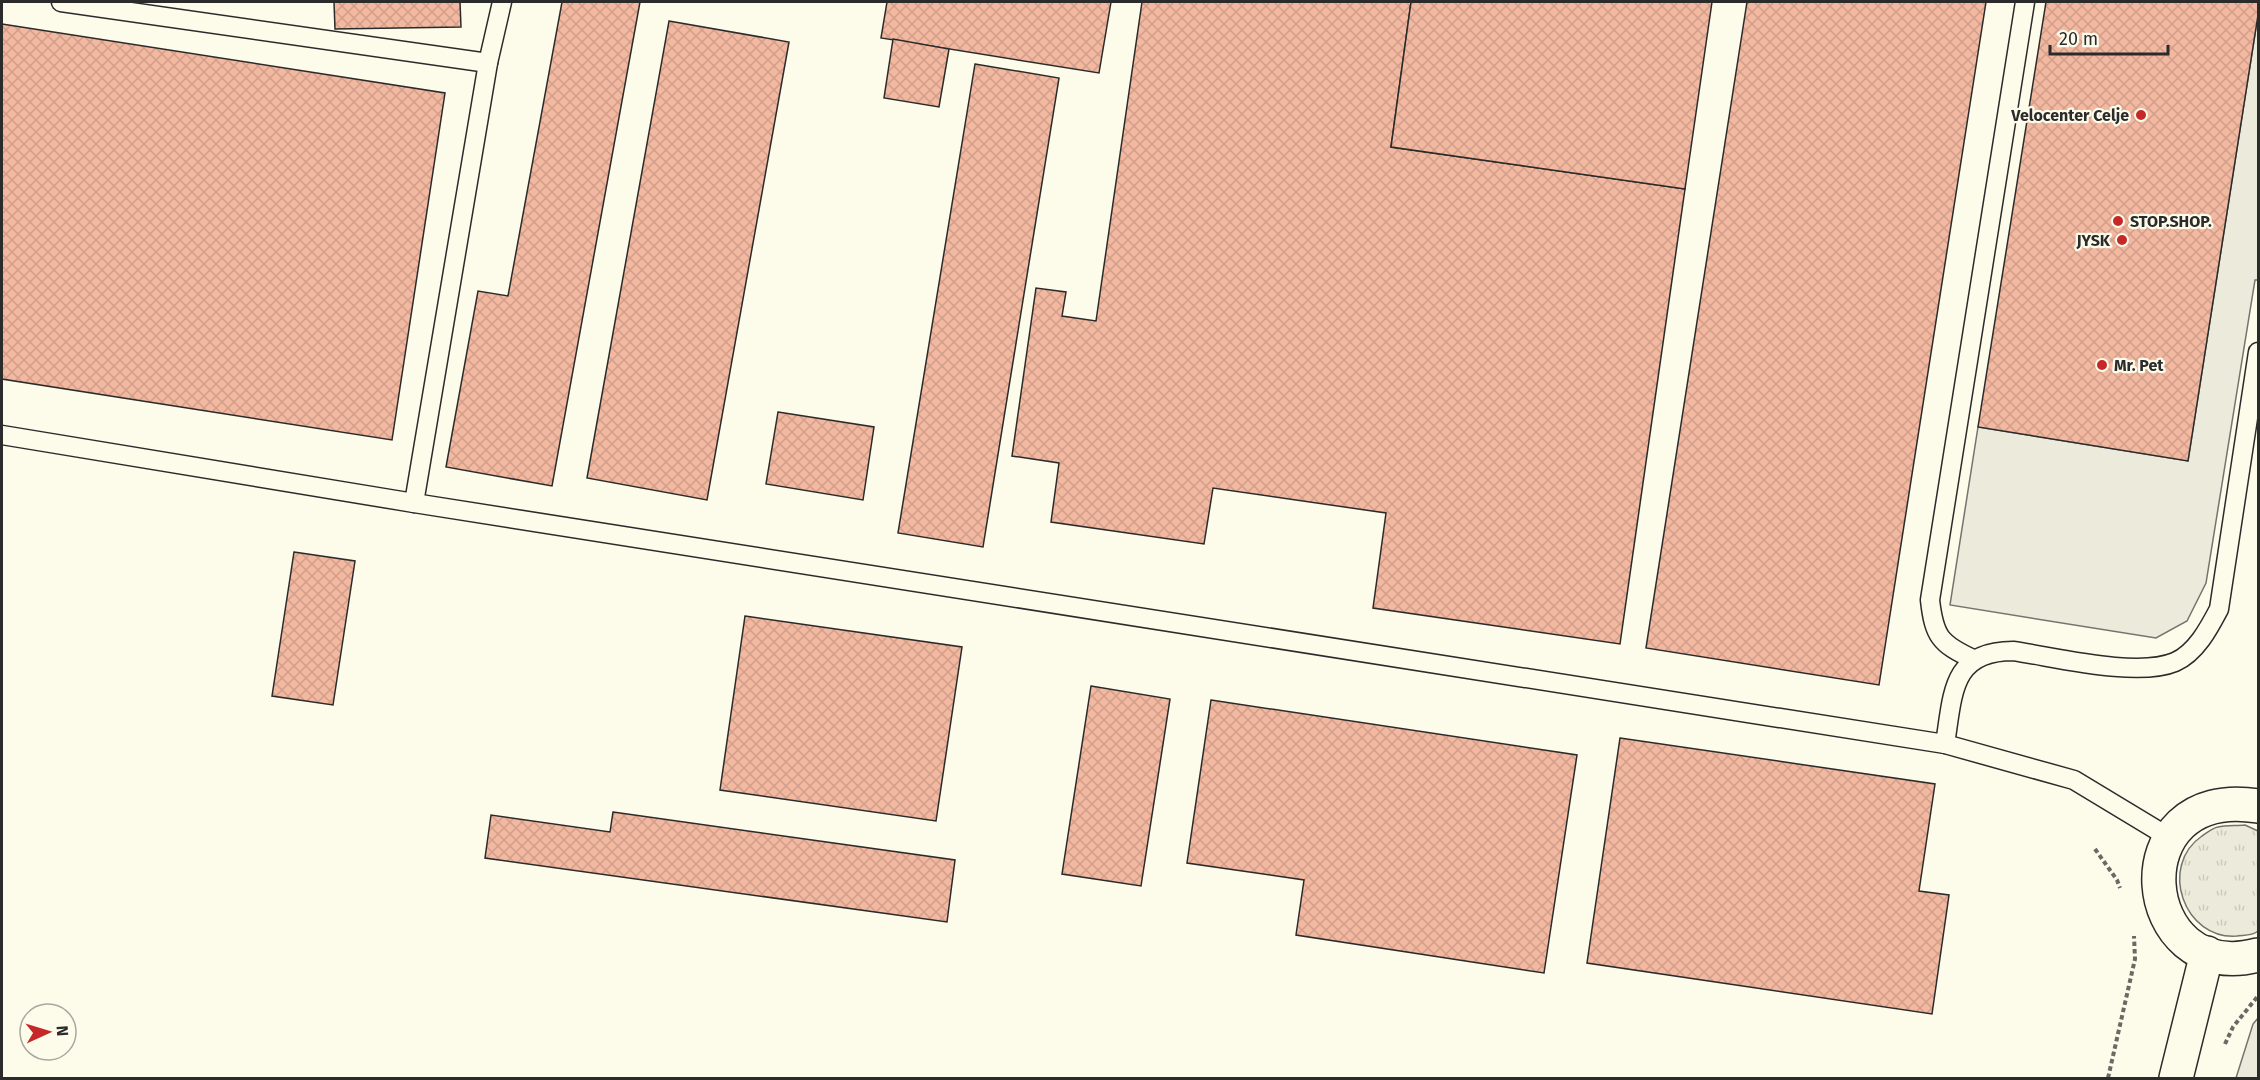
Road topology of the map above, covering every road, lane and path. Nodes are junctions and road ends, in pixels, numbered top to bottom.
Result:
1 (61, 2) edge
2 (502, 2) edge
3 (2025, 2) edge
4 (488, 63) junction
5 (2259, 352) edge
6 (2, 435) edge
7 (414, 503) junction
8 (1973, 659) junction
9 (1945, 744) junction
10 (2259, 806) edge
11 (2170, 838) junction
12 (2095, 849) dead end
13 (2121, 890) dead end
14 (2134, 930) dead end
15 (2206, 953) junction
16 (2259, 955) edge
17 (2259, 996) edge
18 (2224, 1046) dead end
19 (2108, 1078) edge
20 (2176, 1078) edge

1 - 4 lane
2 - 4 lane
3 - 8 lane
4 - 7 lane
5 - 8 lane
6 - 7 lane
7 - 9 lane
8 - 9 lane
9 - 11 lane
10 - 11 street
11 - 15 street
12 - 13 path
14 - 19 path
15 - 16 street
15 - 20 street
17 - 18 path

